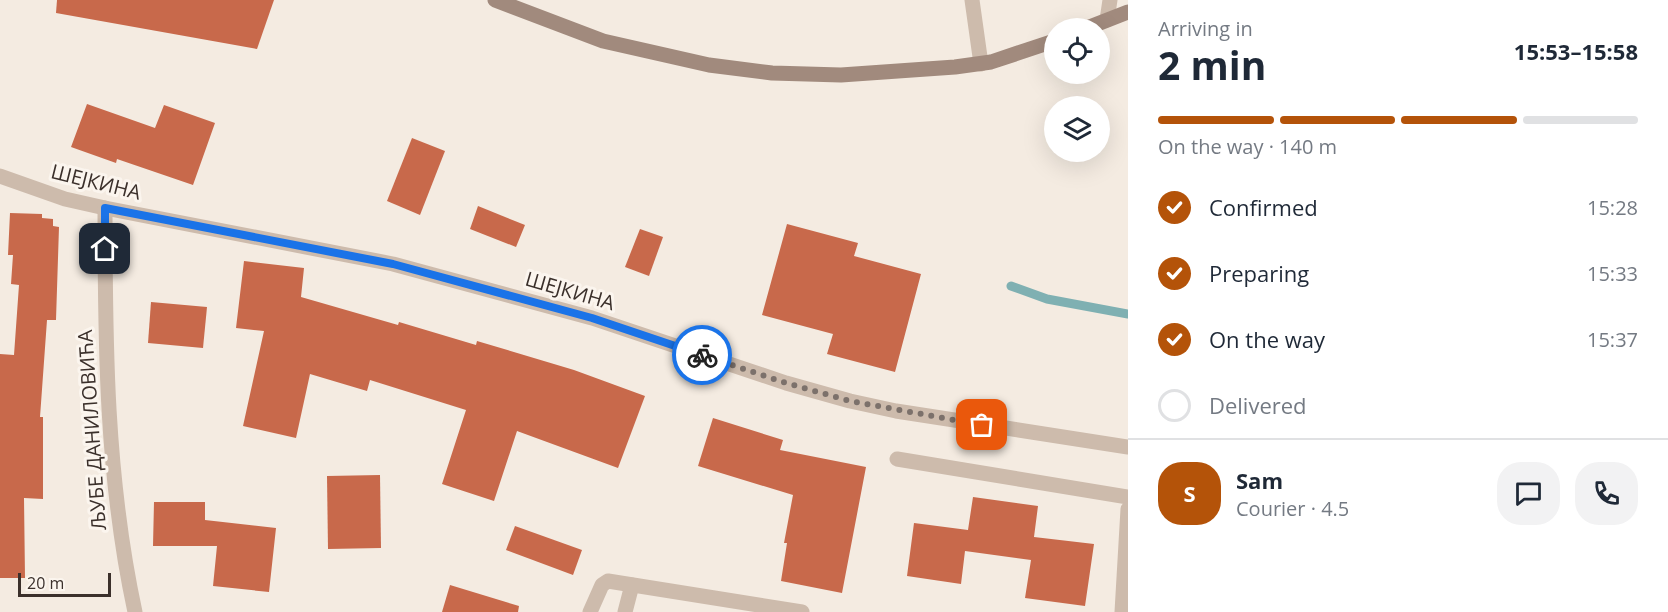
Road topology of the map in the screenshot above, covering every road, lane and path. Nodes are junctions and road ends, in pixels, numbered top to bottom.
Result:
1 (495, 0) edge
2 (972, 0) edge
3 (1110, 0) edge
4 (1128, 12) edge
5 (1107, 18) edge
6 (1110, 19) edge
7 (1044, 44) edge
8 (981, 64) junction
9 (0, 176) edge
10 (105, 208) junction
11 (1128, 447) edge
12 (897, 459) dead end
13 (1128, 497) edge
14 (1128, 509) edge
15 (633, 585) junction
16 (135, 612) edge
17 (590, 612) edge
18 (625, 612) edge
19 (802, 612) edge
20 (1122, 612) edge

1 - 8 main road
2 - 8 street
3 - 5 street
4 - 6 main road
7 - 8 main road
9 - 10 street, ШЕЈКИНА
10 - 11 street, ШЕЈКИНА
10 - 16 street, ЉУБЕ ДАНИЛОВИЋА
12 - 13 street
14 - 20 street
15 - 17 street
15 - 18 street
15 - 19 street

